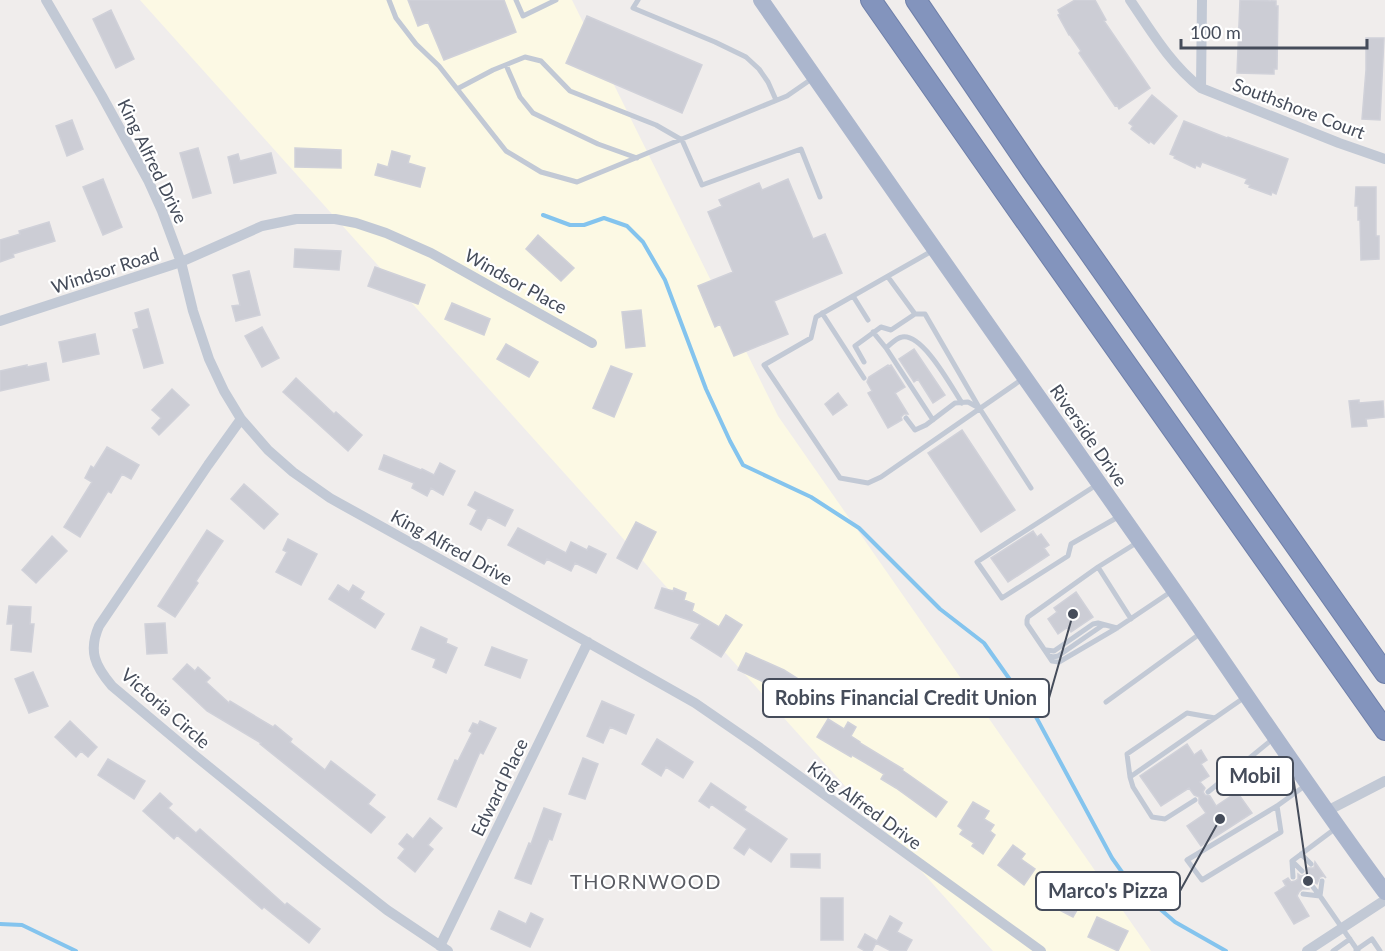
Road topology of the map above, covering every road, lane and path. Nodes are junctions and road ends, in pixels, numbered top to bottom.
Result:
1 (46, 0) edge
2 (389, 0) edge
3 (516, 0) edge
4 (556, 0) edge
5 (638, 0) edge
6 (761, 0) edge
7 (871, 0) edge
8 (916, 0) edge
9 (1130, 0) edge
10 (1202, 0) edge
11 (506, 65) junction
12 (815, 77) junction
13 (1201, 88) junction
14 (457, 89) junction
15 (776, 100) junction
16 (682, 140) junction
17 (638, 158) junction
18 (1385, 159) edge
19 (820, 197) dead end
20 (935, 249) junction
21 (424, 250) joint
22 (181, 262) junction
23 (888, 277) junction
24 (853, 296) junction
25 (822, 313) junction
26 (915, 314) junction
27 (868, 320) dead end
28 (0, 321) edge
29 (873, 332) junction
30 (592, 343) dead end
31 (886, 348) junction
32 (864, 362) dead end
33 (1025, 377) junction
34 (864, 378) dead end
35 (962, 403) junction
36 (980, 409) junction
37 (906, 418) dead end
38 (241, 419) junction
39 (933, 420) junction
40 (1099, 483) junction
41 (1031, 488) dead end
42 (1122, 515) junction
43 (1140, 541) junction
44 (1098, 567) junction
45 (1174, 590) junction
46 (1131, 619) junction
47 (1105, 625) junction
48 (1117, 628) junction
49 (1203, 632) junction
50 (588, 642) junction
51 (1044, 650) junction
52 (1049, 656) junction
53 (1385, 673) edge
54 (1346, 674) junction
55 (1246, 696) junction
56 (1106, 702) dead end
57 (1215, 718) junction
58 (1385, 730) edge
59 (1275, 737) junction
60 (1385, 745) edge
61 (1130, 777) junction
62 (1385, 781) edge
63 (1308, 784) junction
64 (1208, 792) dead end
65 (1195, 800) dead end
66 (1277, 806) junction
67 (1327, 812) junction
68 (1337, 827) junction
69 (1301, 854) junction
70 (1292, 861) junction
71 (1311, 864) dead end
72 (1302, 871) dead end
73 (1293, 878) dead end
74 (1322, 881) dead end
75 (1313, 886) dead end
76 (1385, 892) edge
77 (1303, 894) dead end
78 (1320, 896) junction
79 (1385, 900) edge
80 (1343, 927) junction
81 (1350, 939) junction
82 (444, 949) edge
83 (1357, 950) edge
84 (1041, 951) edge
85 (1307, 951) edge
86 (1333, 951) edge
87 (1380, 951) edge

1 - 22 street, King Alfred Drive
2 - 14 lane
3 - 4 lane
5 - 15 lane
6 - 12 main road, Riverside Drive
7 - 54 highway
8 - 53 highway
9 - 13 street, Southshore Court
10 - 13 street
11 - 14 lane
11 - 16 lane
11 - 17 lane
12 - 15 lane
12 - 20 main road, Riverside Drive
13 - 18 street, Southshore Court
14 - 17 lane
15 - 16 lane
16 - 17 lane
16 - 19 lane
20 - 23 lane
20 - 33 main road, Riverside Drive
21 - 22 street, Windsor Road
21 - 30 street, Windsor Place
22 - 28 street, Windsor Road
22 - 38 street, King Alfred Drive
23 - 24 lane
23 - 26 lane
24 - 25 lane
24 - 27 lane
25 - 34 lane
25 - 36 lane
26 - 29 lane
26 - 36 lane
29 - 31 lane
29 - 32 lane
31 - 35 lane
31 - 39 lane
33 - 36 lane
33 - 40 main road, Riverside Drive
35 - 36 lane
35 - 39 lane
36 - 41 lane
37 - 39 lane
38 - 50 street, King Alfred Drive
38 - 82 street, Victoria Circle
40 - 42 main road, Riverside Drive
40 - 42 lane
42 - 43 main road, Riverside Drive
43 - 44 lane
43 - 45 main road, Riverside Drive
44 - 46 lane
44 - 51 lane
45 - 46 lane
45 - 49 main road, Riverside Drive
46 - 48 lane
47 - 48 lane
47 - 51 lane
47 - 52 lane
48 - 52 lane
49 - 55 main road, Riverside Drive
49 - 56 lane
50 - 82 street, Edward Place
50 - 84 street, King Alfred Drive
51 - 52 lane
54 - 58 highway
54 - 60 highway
55 - 57 lane
55 - 59 main road, Riverside Drive
57 - 61 lane
57 - 61 lane
59 - 63 main road, Riverside Drive
59 - 64 lane
61 - 65 lane
62 - 67 street
63 - 66 lane
63 - 67 main road, Riverside Drive
66 - 66 lane
67 - 68 main road, Riverside Drive
68 - 69 lane
68 - 76 main road, Riverside Drive
69 - 70 lane
69 - 71 lane
70 - 72 lane
70 - 73 lane
74 - 78 lane
75 - 78 lane
77 - 78 lane
78 - 80 lane
79 - 80 street
80 - 81 lane
80 - 85 street
81 - 83 lane
81 - 86 lane
83 - 87 lane

